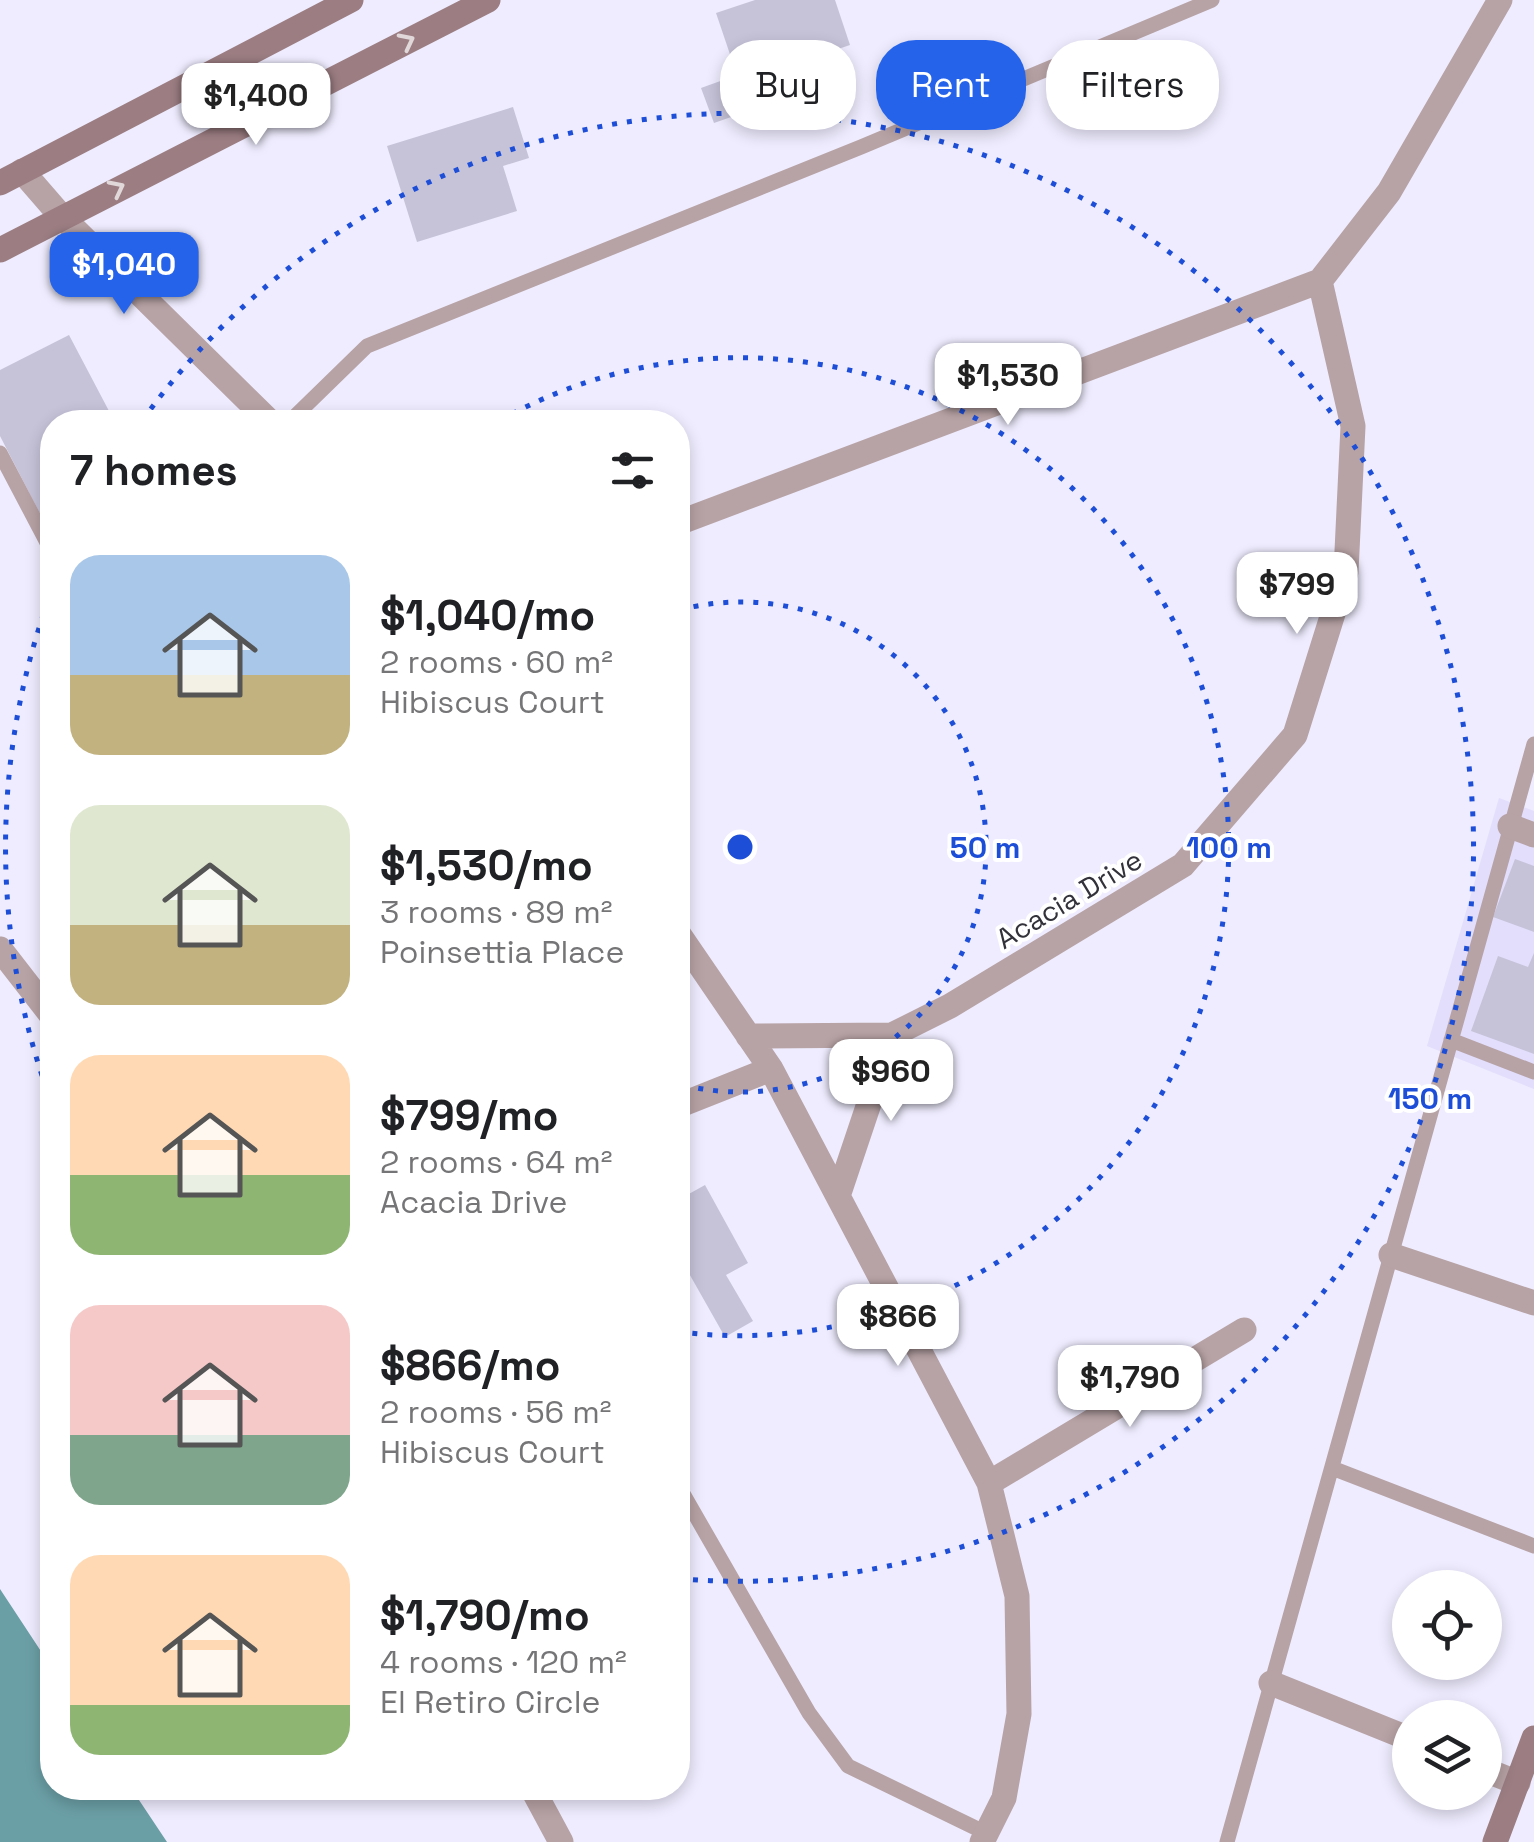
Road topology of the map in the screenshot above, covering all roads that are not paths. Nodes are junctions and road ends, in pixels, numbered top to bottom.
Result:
1 (351, 0) edge
2 (488, 0) edge
3 (1212, 0) edge
4 (1500, 0) edge
5 (11, 177) edge
6 (61, 216) junction
7 (0, 250) edge
8 (1320, 281) junction
9 (258, 410) edge
10 (301, 410) edge
11 (0, 453) edge
12 (690, 518) edge
13 (40, 529) edge
14 (1534, 744) edge
15 (1522, 830) edge
16 (0, 950) edge
17 (690, 951) edge
18 (40, 1001) edge
19 (892, 1035) junction
20 (748, 1036) junction
21 (1451, 1040) junction
22 (771, 1069) junction
23 (1534, 1072) edge
24 (690, 1101) edge
25 (838, 1196) junction
26 (1392, 1255) junction
27 (1534, 1303) edge
28 (1244, 1330) dead end
29 (1332, 1468) junction
30 (988, 1483) junction
31 (690, 1506) edge
32 (1534, 1546) edge
33 (1272, 1682) junction
34 (1392, 1732) edge
35 (1534, 1738) edge
36 (1502, 1777) edge
37 (1518, 1783) junction
38 (538, 1800) edge
39 (984, 1838) edge
40 (561, 1842) edge
41 (1227, 1842) edge
42 (1496, 1842) edge

1 - 5 main road
6 -> 2 main road
3 - 10 lane
4 - 8 street
5 - 6 street
6 - 7 main road
6 - 9 street
8 - 12 street
8 - 19 street, Acacia Drive
11 - 13 lane
14 - 15 lane
15 - 21 lane
16 - 18 street
17 - 20 street
19 - 20 street, Acacia Drive
19 - 25 street
20 - 22 street
21 - 23 lane
21 - 26 lane
22 - 24 street
22 - 25 street
25 - 30 street
26 - 27 street
26 - 29 lane
28 - 30 street
29 - 32 lane
29 - 33 lane
30 - 39 street
31 - 39 lane
33 - 34 street
33 - 41 lane
35 - 37 main road
36 - 37 street
37 - 42 main road
38 - 40 street

